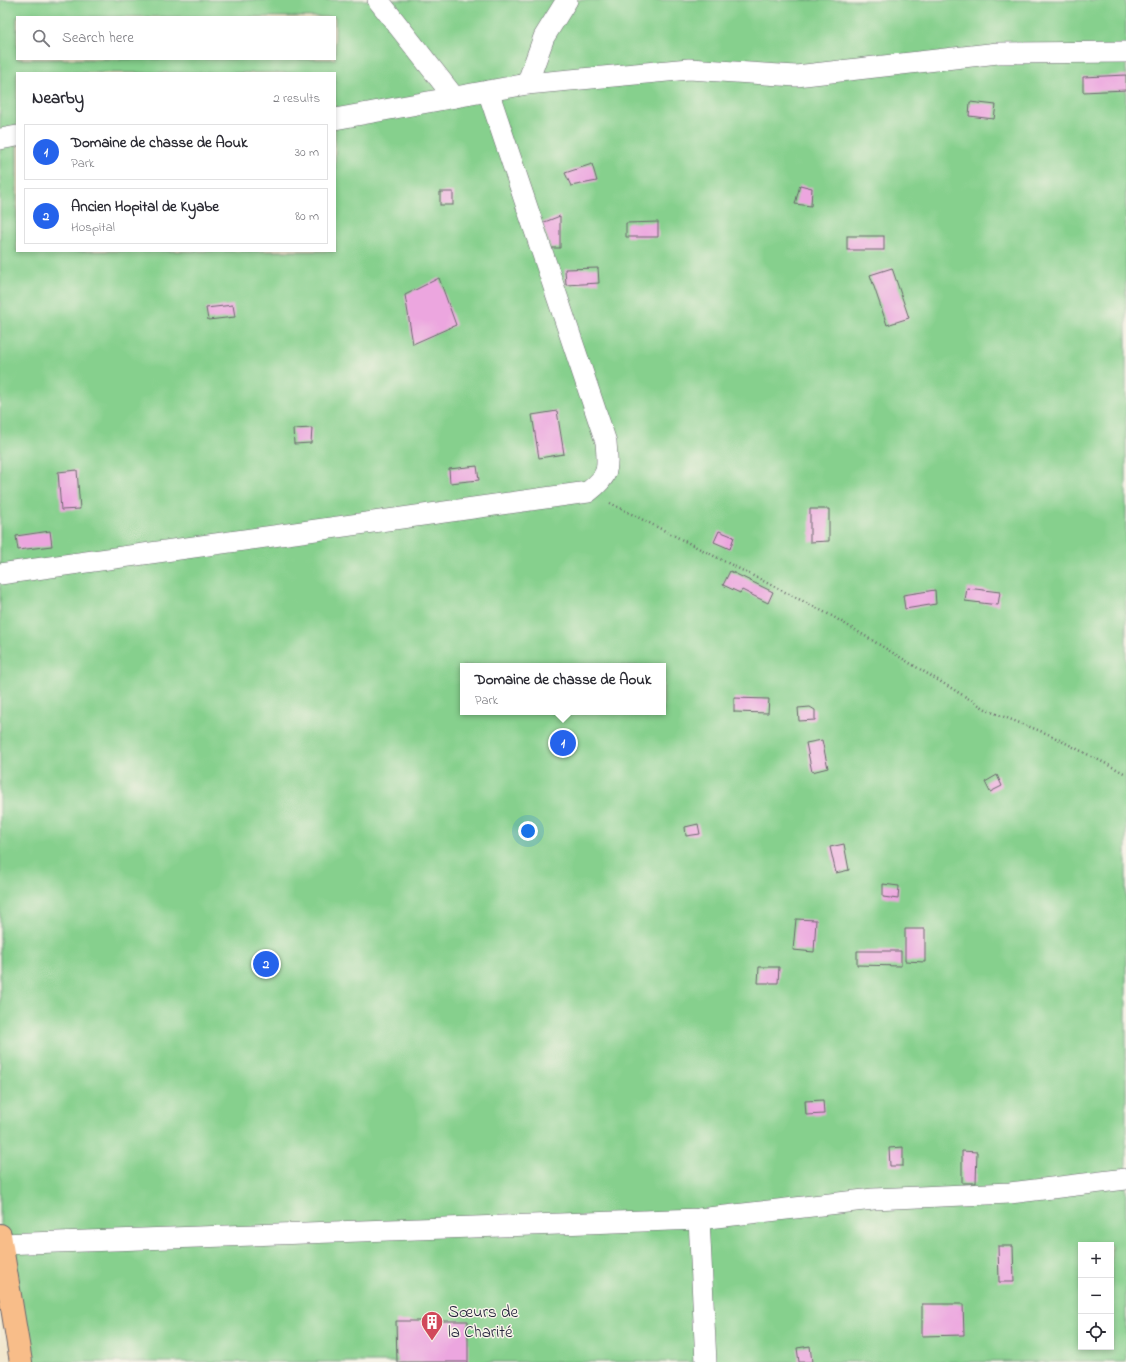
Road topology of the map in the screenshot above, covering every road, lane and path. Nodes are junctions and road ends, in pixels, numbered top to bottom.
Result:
1 (378, 0) edge
2 (567, 0) edge
3 (1126, 52) edge
4 (527, 84) junction
5 (488, 91) junction
6 (454, 97) junction
7 (336, 119) edge
8 (16, 136) edge
9 (0, 139) edge
10 (588, 492) junction
11 (0, 574) edge
12 (1126, 774) edge
13 (1126, 1179) edge
14 (699, 1219) junction
15 (1, 1239) edge
16 (21, 1362) edge
17 (706, 1362) edge

1 - 6 street
2 - 4 street
3 - 4 street
4 - 5 street
5 - 6 street
5 - 10 street
6 - 7 street
8 - 9 street
10 - 11 street
10 - 12 path
13 - 14 street
14 - 15 street
14 - 17 street
15 - 16 highway

